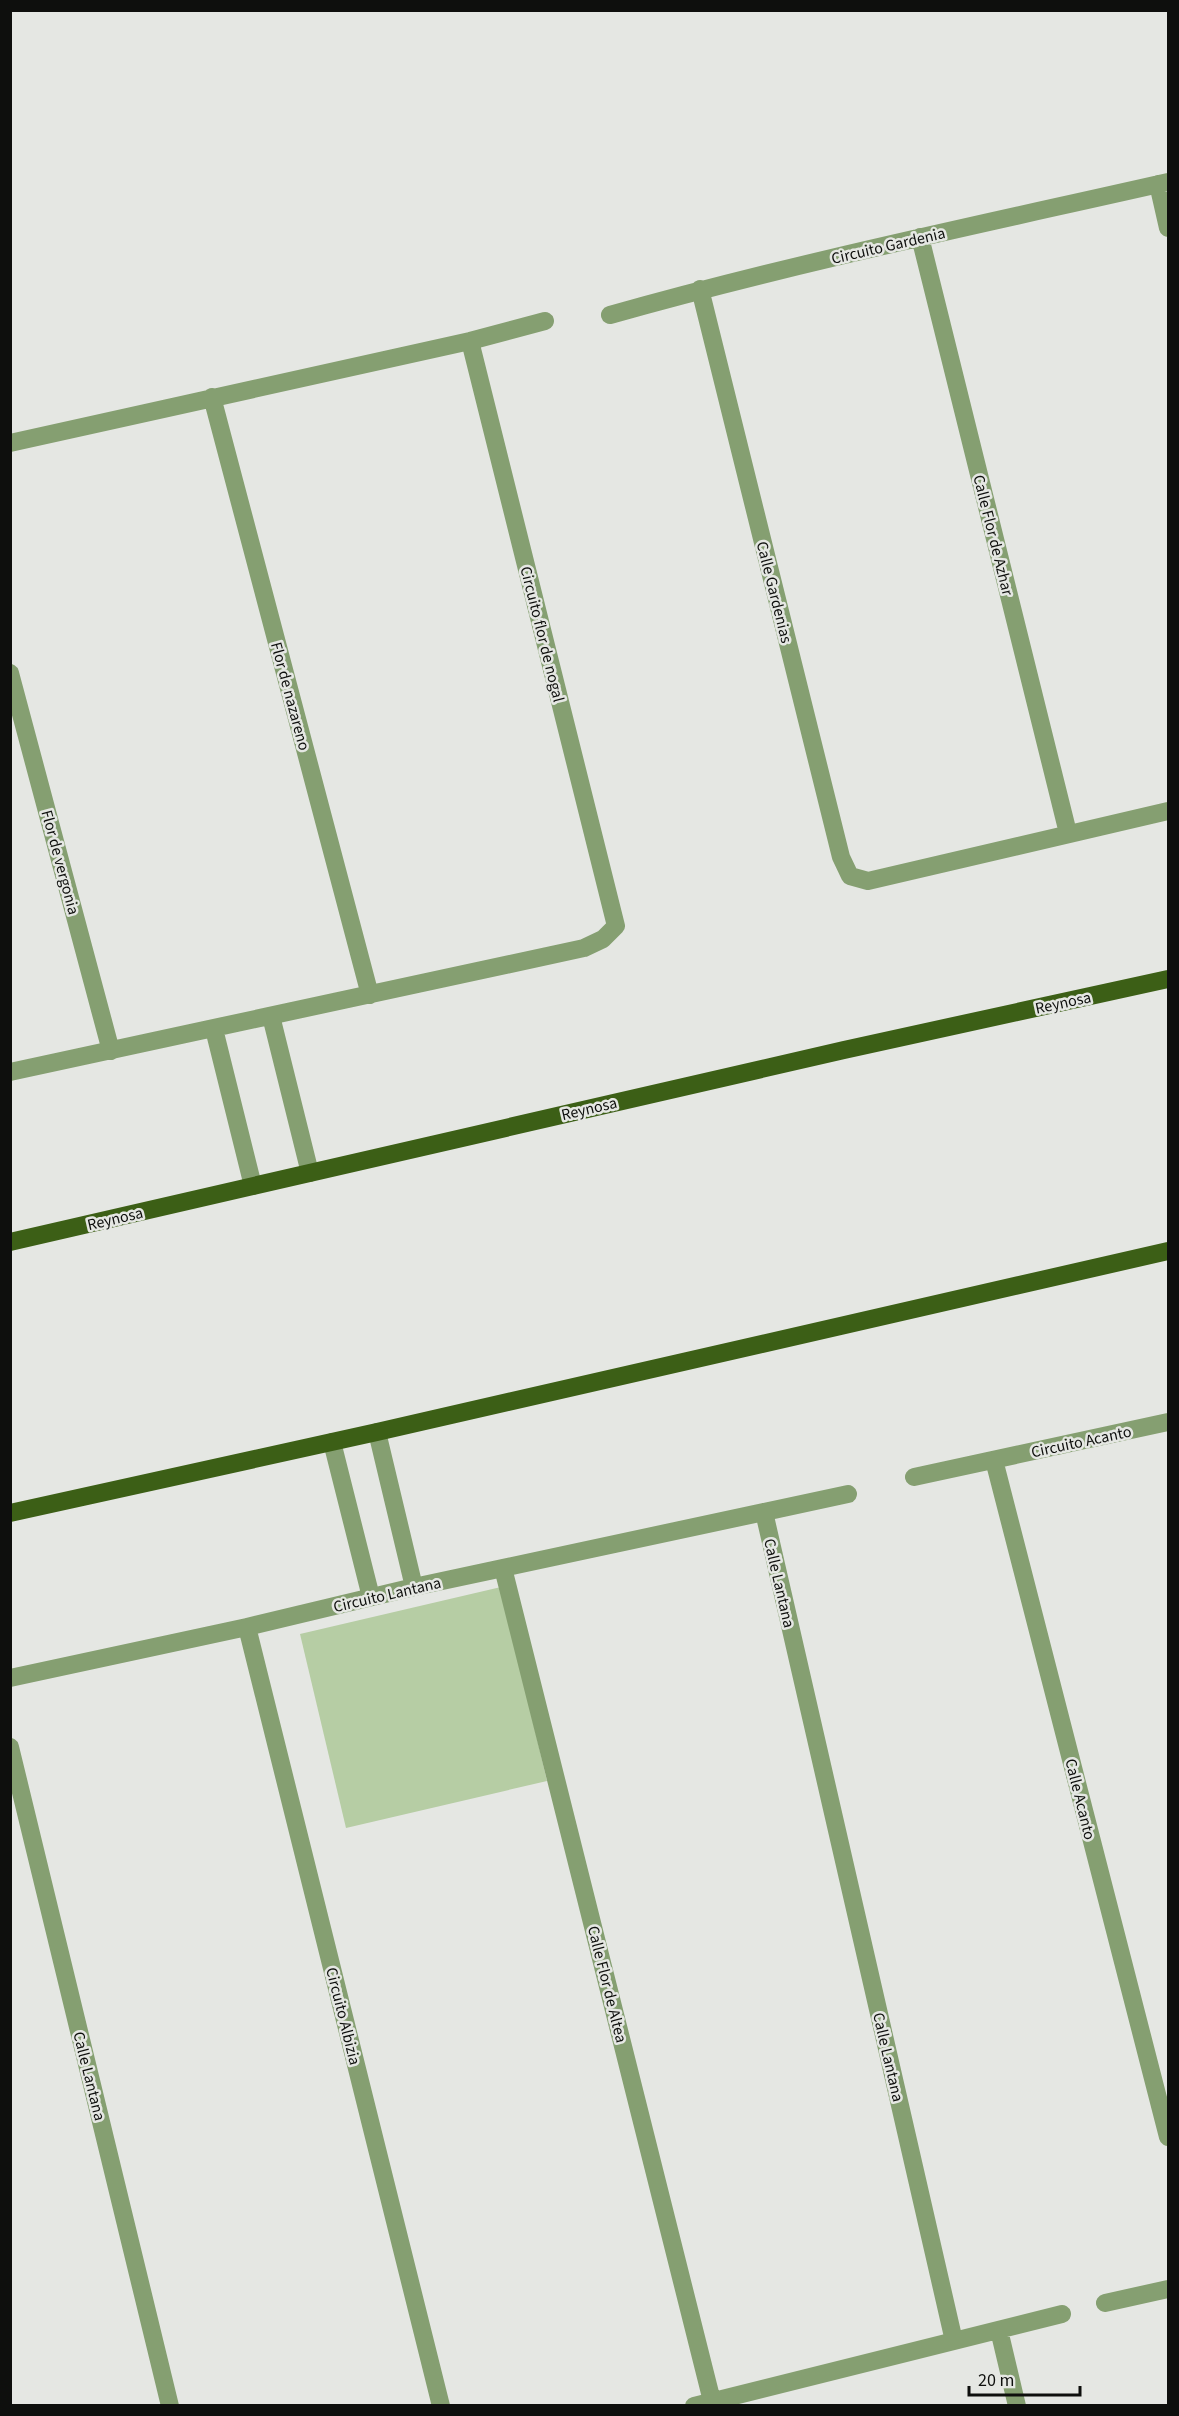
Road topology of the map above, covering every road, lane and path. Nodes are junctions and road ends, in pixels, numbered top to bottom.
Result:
1 (1163, 183) edge
2 (1168, 228) edge
3 (920, 237) junction
4 (700, 289) junction
5 (610, 315) dead end
6 (545, 321) dead end
7 (470, 341) junction
8 (212, 397) junction
9 (10, 443) edge
10 (10, 673) edge
11 (1168, 811) edge
12 (1068, 833) junction
13 (1168, 979) edge
14 (370, 995) junction
15 (271, 1016) junction
16 (214, 1029) junction
17 (111, 1051) junction
18 (10, 1072) edge
19 (310, 1173) junction
20 (253, 1186) junction
21 (10, 1242) edge
22 (1168, 1251) edge
23 (1168, 1422) edge
24 (377, 1432) junction
25 (332, 1442) junction
26 (994, 1460) junction
27 (914, 1478) dead end
28 (848, 1494) dead end
29 (764, 1512) junction
30 (10, 1513) edge
31 (503, 1568) junction
32 (414, 1587) junction
33 (371, 1597) junction
34 (247, 1627) junction
35 (10, 1678) edge
36 (10, 1747) edge
37 (1168, 2137) edge
38 (1168, 2289) edge
39 (1104, 2303) dead end
40 (1062, 2314) dead end
41 (999, 2330) junction
42 (954, 2341) junction
43 (703, 2403) edge
44 (170, 2406) edge
45 (441, 2406) edge
46 (1017, 2406) edge

1 - 2 street
1 - 3 street, Circuito Gardenia
3 - 4 street, Circuito Gardenia
3 - 12 street, Calle Flor de Azhar
4 - 5 street, Circuito Gardenia
4 - 12 street, Calle Gardenias
6 - 7 street
7 - 8 street
7 - 14 street, Circuito flor de nogal
8 - 9 street
8 - 14 street, Flor de nazareno
10 - 17 street, Flor de vergonia
11 - 12 street
13 - 19 main road, Reynosa
14 - 15 street
15 - 16 street
15 - 19 street
16 - 17 street
16 - 20 street
17 - 18 street
19 - 20 main road, Reynosa
20 - 21 main road, Reynosa
22 - 24 main road
23 - 26 street, Circuito Acanto
24 - 25 main road
24 - 32 street
25 - 30 main road
25 - 33 street
26 - 27 street, Circuito Acanto
26 - 37 street, Calle Acanto
28 - 29 street, Circuito Lantana
29 - 31 street, Circuito Lantana
29 - 42 street, Calle Lantana
31 - 32 street, Circuito Lantana
31 - 43 street, Calle Flor de Altea
32 - 33 street, Circuito Lantana
33 - 34 street, Circuito Lantana
34 - 35 street, Circuito Lantana
34 - 45 street, Circuito Albizia
36 - 44 street, Calle Lantana
38 - 39 street
40 - 41 street
41 - 42 street
41 - 46 street
42 - 43 street

